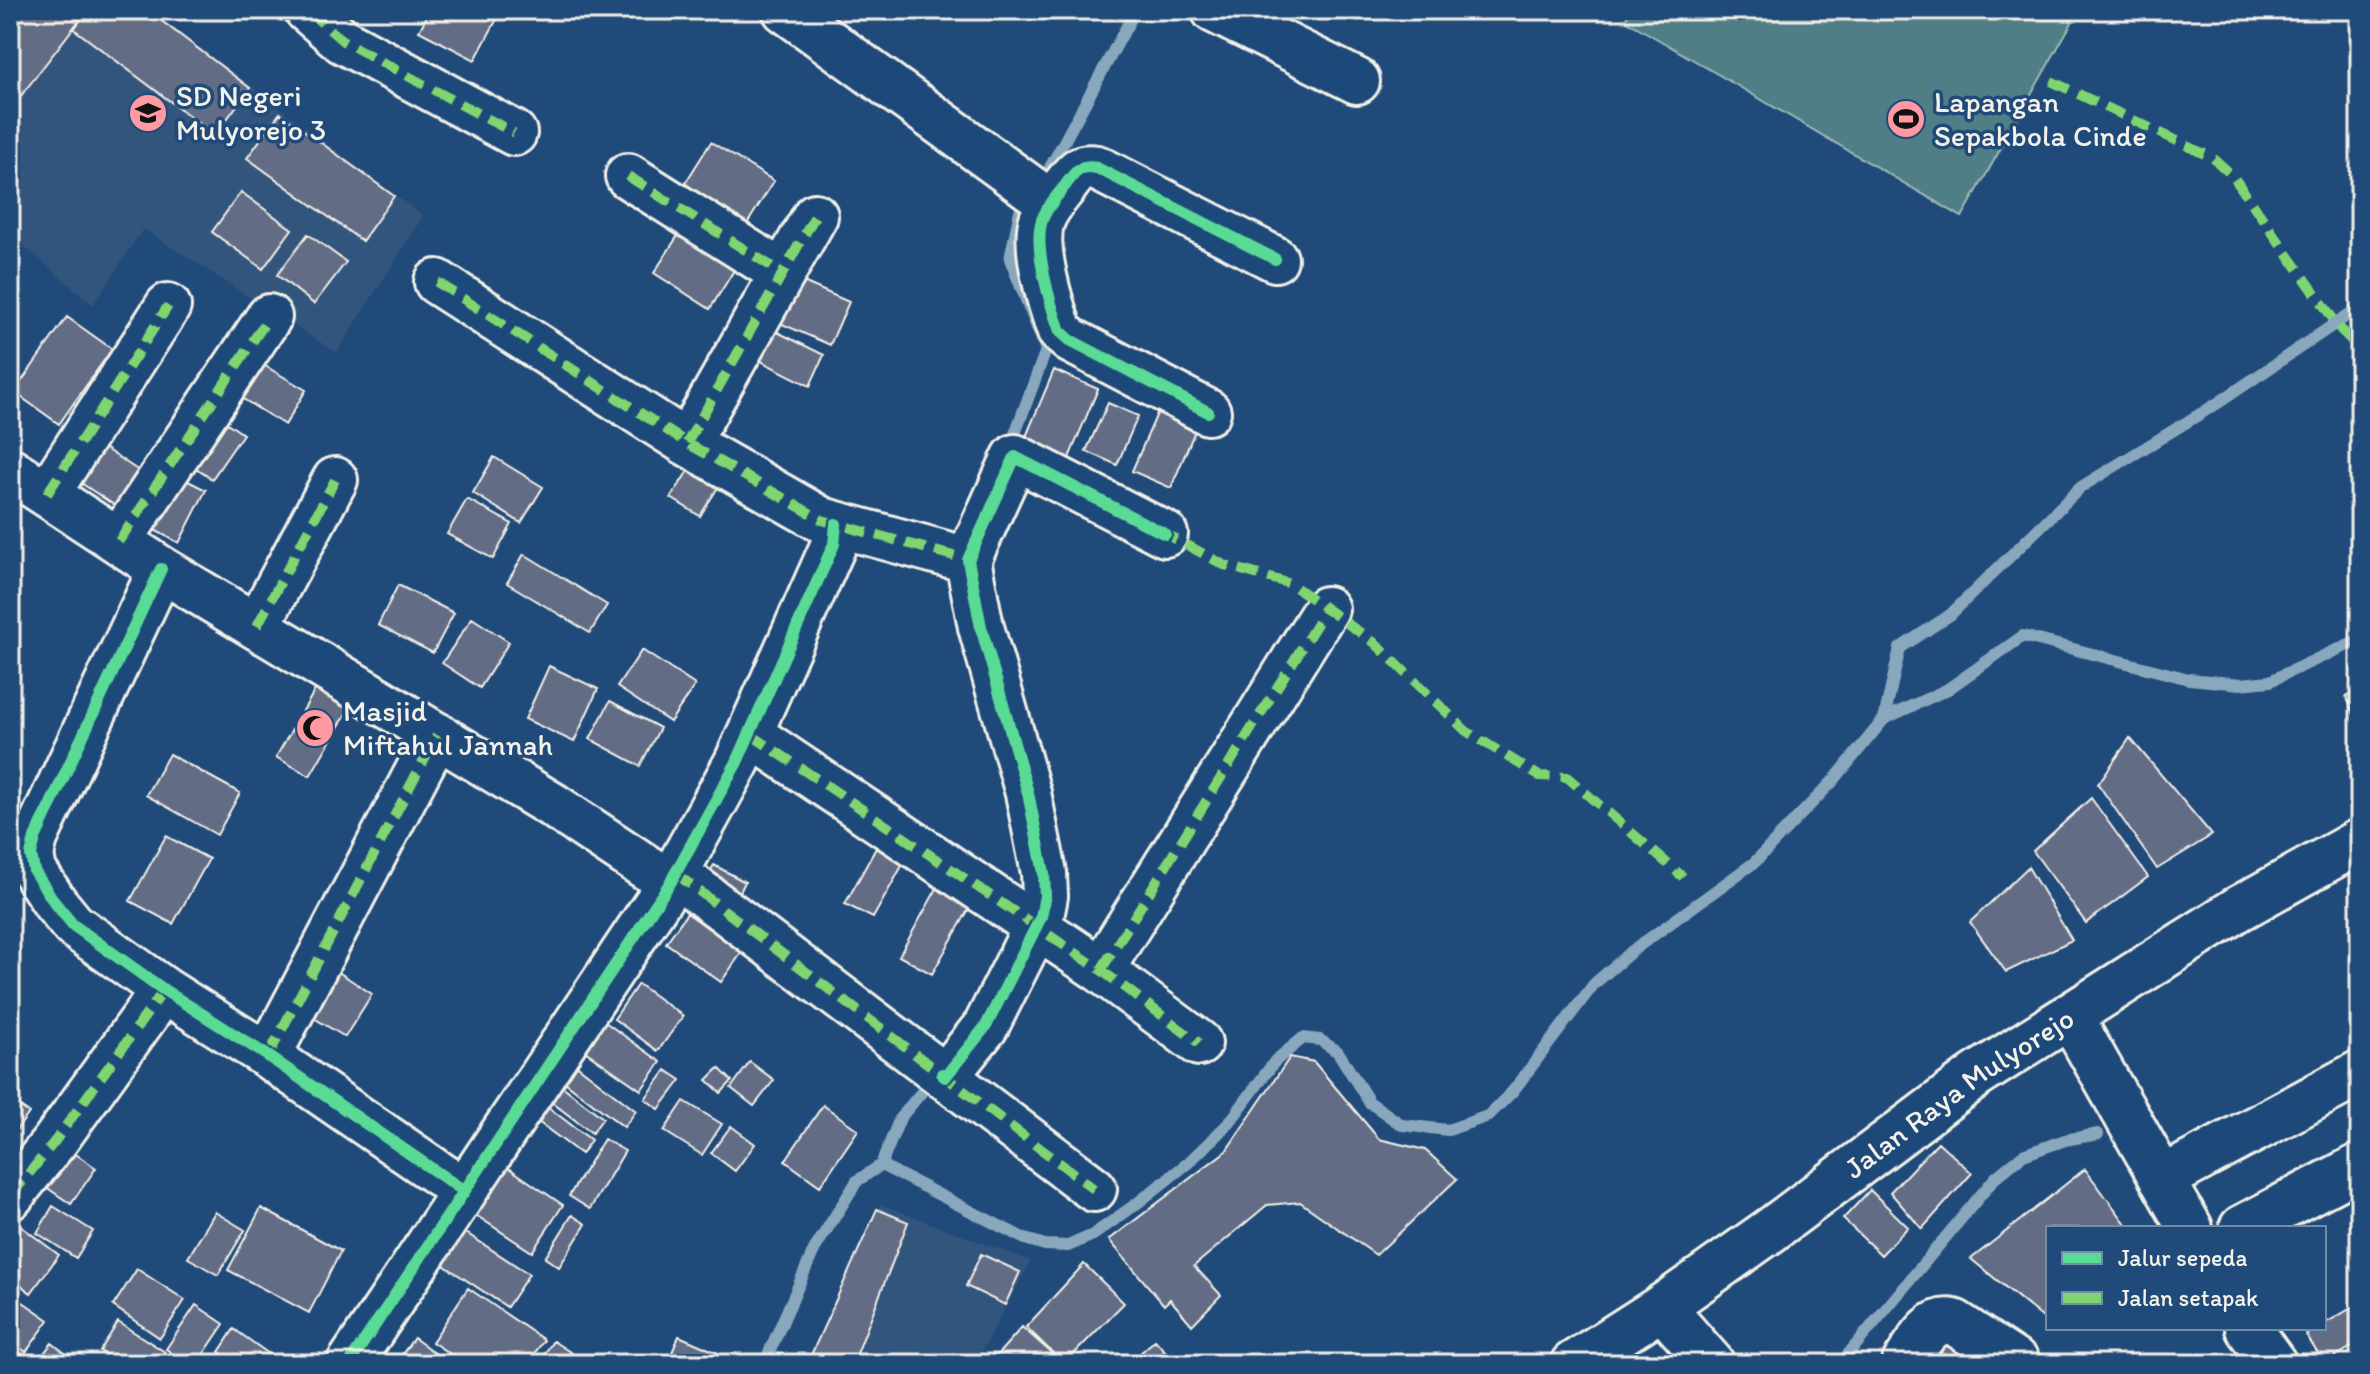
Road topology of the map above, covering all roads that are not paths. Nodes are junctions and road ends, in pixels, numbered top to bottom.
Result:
1 (307, 10) edge
2 (785, 10) edge
3 (1214, 10) edge
4 (1357, 81) dead end
5 (514, 133) dead end
6 (628, 176) dead end
7 (1051, 203) junction
8 (815, 216) dead end
9 (1275, 259) dead end
10 (782, 273) junction
11 (437, 282) dead end
12 (168, 306) dead end
13 (269, 317) dead end
14 (1208, 412) dead end
15 (687, 443) junction
16 (10, 470) edge
17 (335, 480) dead end
18 (47, 494) junction
19 (836, 524) junction
20 (1165, 534) dead end
21 (119, 541) junction
22 (962, 558) junction
23 (161, 569) junction
24 (1326, 609) dead end
25 (257, 626) junction
26 (750, 734) junction
27 (437, 735) junction
28 (2360, 841) edge
29 (673, 878) junction
30 (1029, 922) junction
31 (1101, 970) junction
32 (164, 990) junction
33 (2070, 1016) junction
34 (1199, 1043) dead end
35 (268, 1056) junction
36 (939, 1073) junction
37 (2360, 1073) edge
38 (2360, 1166) edge
39 (2162, 1179) junction
40 (1094, 1189) dead end
41 (464, 1191) junction
42 (10, 1197) edge
43 (2189, 1226) edge
44 (2246, 1226) edge
45 (1662, 1307) junction
46 (2249, 1330) edge
47 (349, 1364) edge
48 (1573, 1364) edge
49 (1712, 1364) edge
50 (1904, 1364) edge
51 (2018, 1364) edge
52 (2274, 1364) edge

1 - 5 street
2 - 7 street
3 - 4 street
6 - 10 street
7 - 9 street
7 - 14 street
8 - 10 street
10 - 15 street
11 - 15 street
12 - 18 street
13 - 21 street
15 - 19 street
16 - 18 street
17 - 25 street
18 - 21 street
19 - 22 street
19 - 26 street
20 - 22 street
21 - 23 street
22 - 30 street
23 - 25 street
23 - 32 street
24 - 31 street
25 - 27 street
26 - 29 street
26 - 30 street
27 - 29 street
27 - 35 street
28 - 33 street, Jalan Raya Mulyorejo
29 - 36 street
29 - 41 street
30 - 31 street
30 - 36 street
31 - 34 street
32 - 35 street
32 - 42 street
33 - 39 street
33 - 45 street, Jalan Raya Mulyorejo
35 - 41 street
36 - 40 street
37 - 39 street
38 - 44 street
39 - 43 street
41 - 47 street
45 - 48 street, Jalan Raya Mulyorejo
45 - 49 street
46 - 52 street
50 - 51 street

